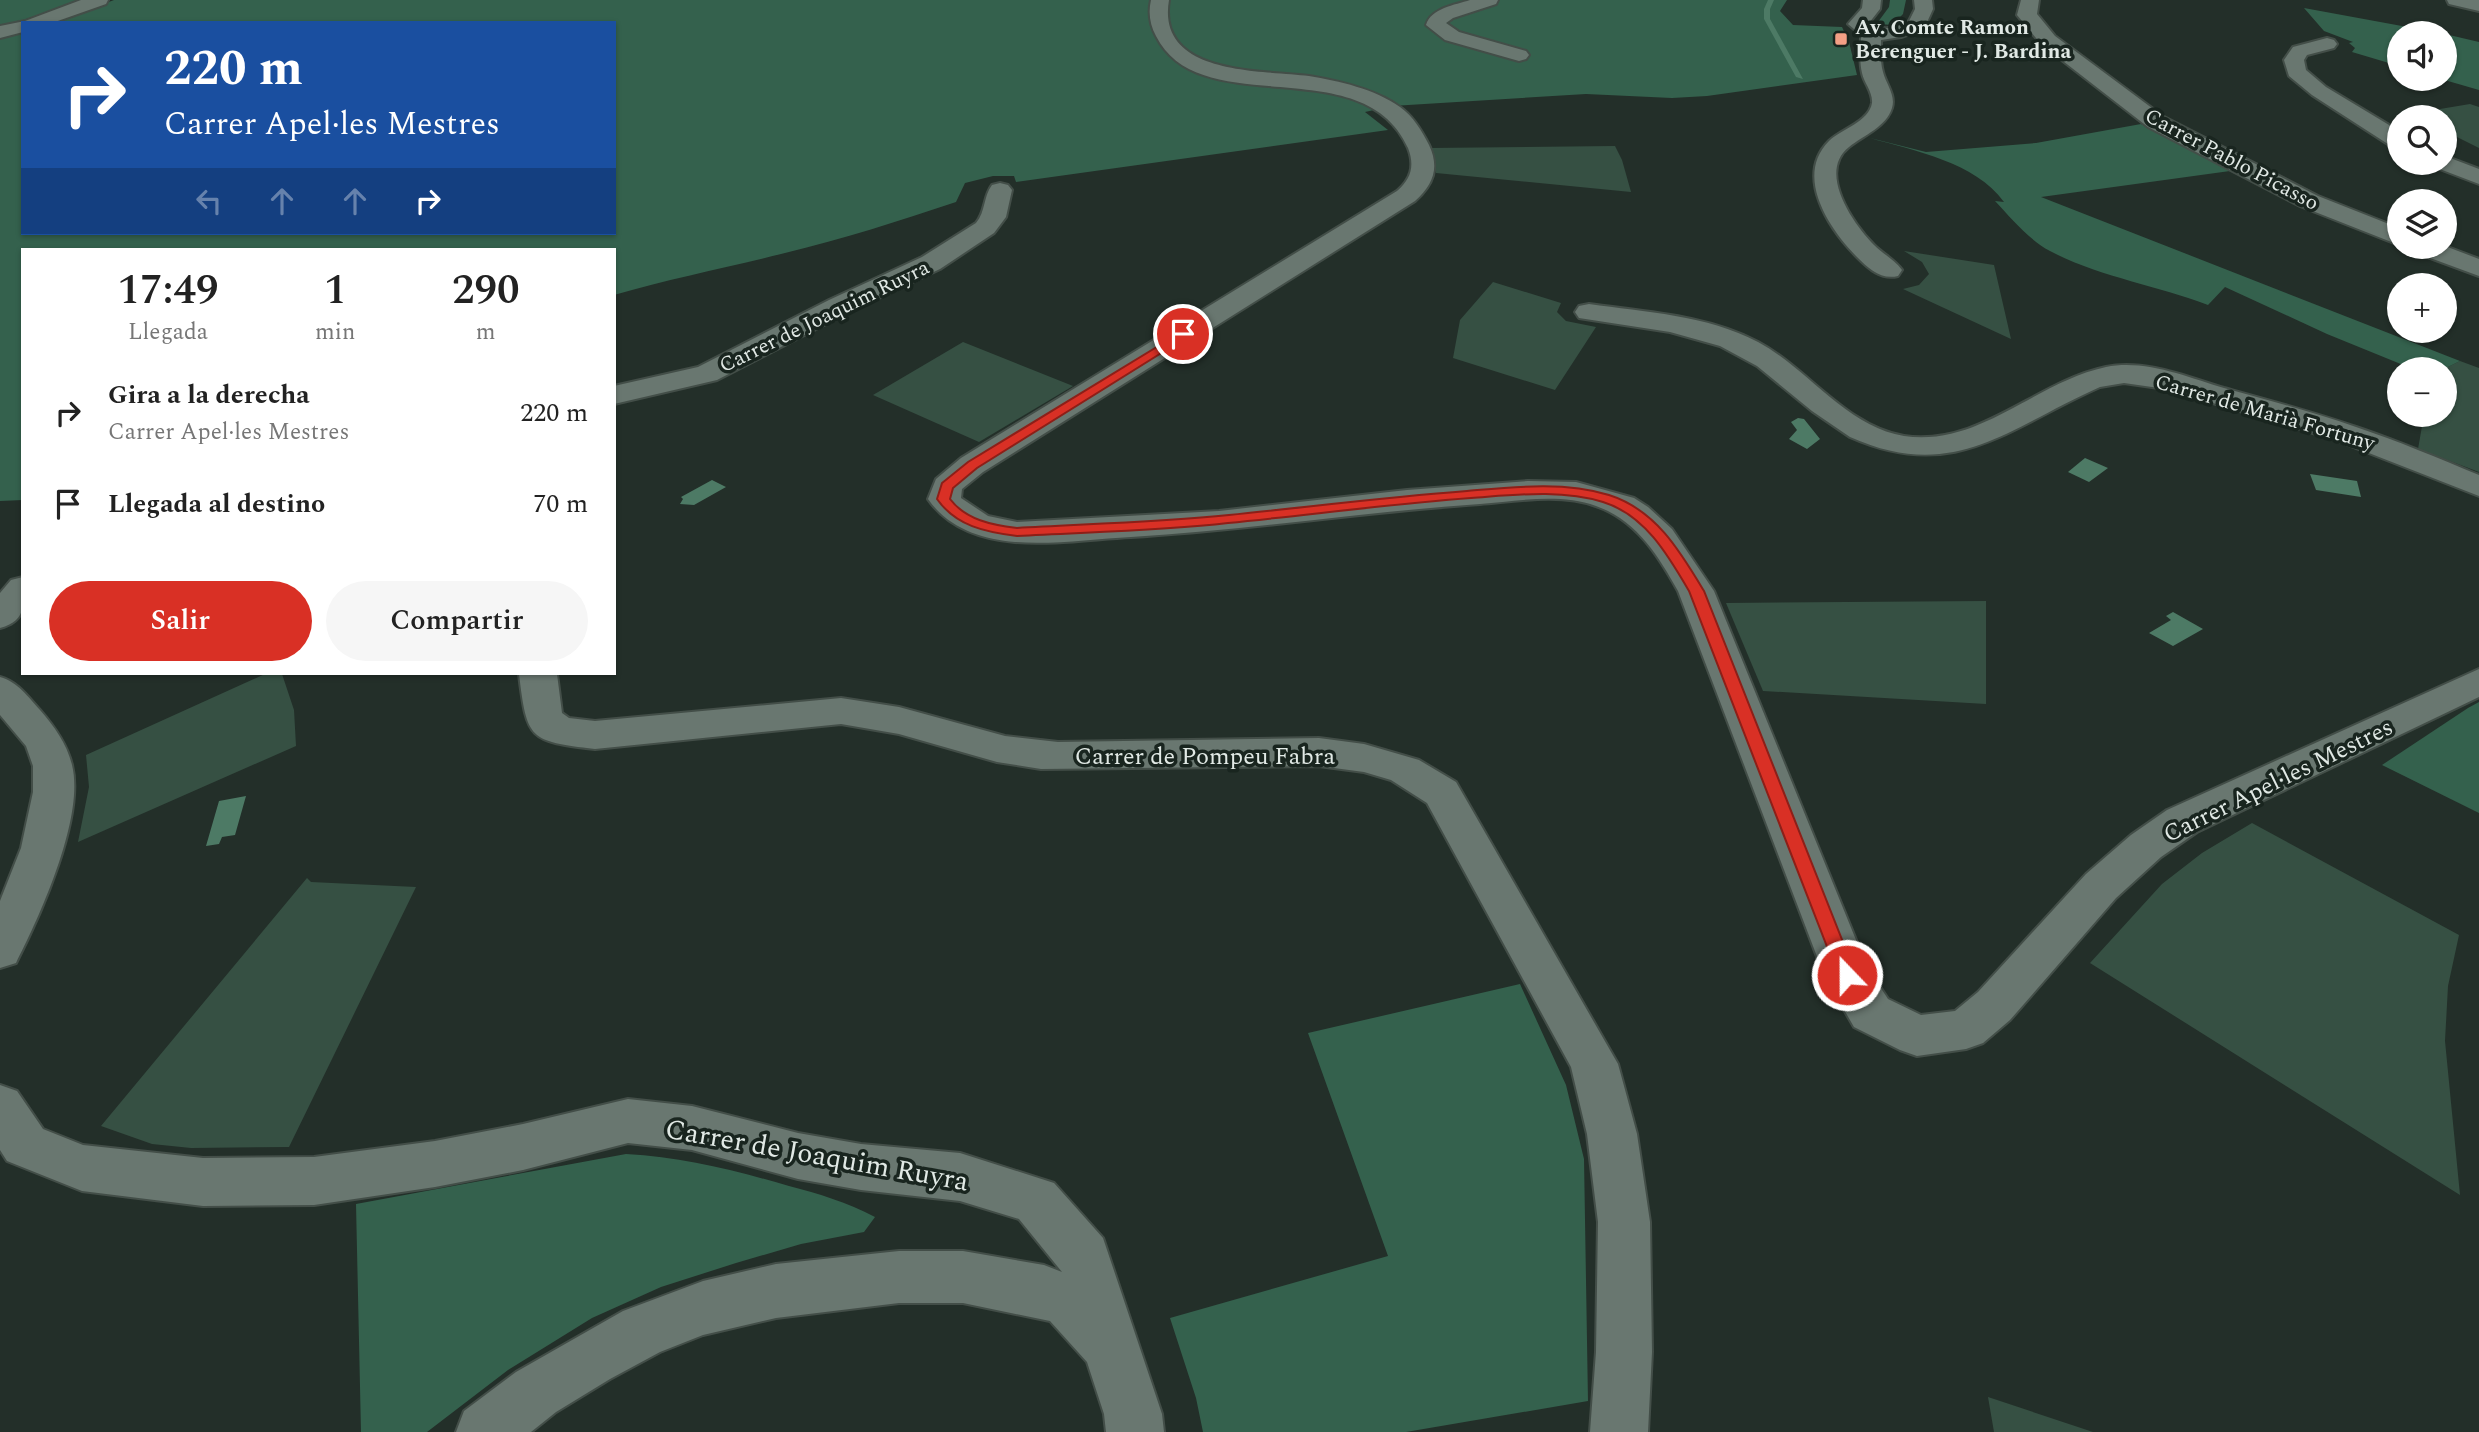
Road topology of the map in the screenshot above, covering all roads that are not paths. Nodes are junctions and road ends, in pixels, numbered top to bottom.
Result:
1 (99, 0) edge
2 (1489, 0) edge
3 (1872, 0) edge
4 (1923, 0) edge
5 (2030, 0) edge
6 (2456, 0) edge
7 (1159, 3) edge
8 (2479, 5) edge
9 (39, 21) edge
10 (21, 27) edge
11 (0, 32) edge
12 (1871, 32) junction
13 (2327, 44) dead end
14 (1519, 55) dead end
15 (2387, 134) edge
16 (2457, 168) edge
17 (2479, 177) edge
18 (1000, 190) dead end
19 (2387, 232) edge
20 (2455, 259) edge
21 (2479, 268) edge
22 (1889, 270) dead end
23 (1589, 313) dead end
24 (616, 395) edge
25 (2479, 486) edge
26 (21, 590) edge
27 (0, 616) edge
28 (538, 675) edge
29 (2479, 682) edge
30 (0, 690) edge
31 (0, 950) edge
32 (0, 1107) edge
33 (1110, 1345) junction
34 (485, 1432) edge
35 (1135, 1432) edge
36 (1619, 1432) edge

1 - 9 street
2 - 14 street
3 - 12 street
4 - 12 street
5 - 19 street, Carrer Pablo Picasso
6 - 8 street
7 - 29 street, Carrer Apel·les Mestres
10 - 11 street
12 - 22 street
13 - 15 street
16 - 17 street
18 - 24 street, Carrer de Joaquim Ruyra
20 - 21 street
23 - 25 street, Carrer de Marià Fortuny
26 - 27 street
28 - 36 street, Carrer de Pompeu Fabra
30 - 31 street
32 - 33 street, Carrer de Joaquim Ruyra
33 - 34 street
33 - 35 street, Carrer de Joaquim Ruyra

